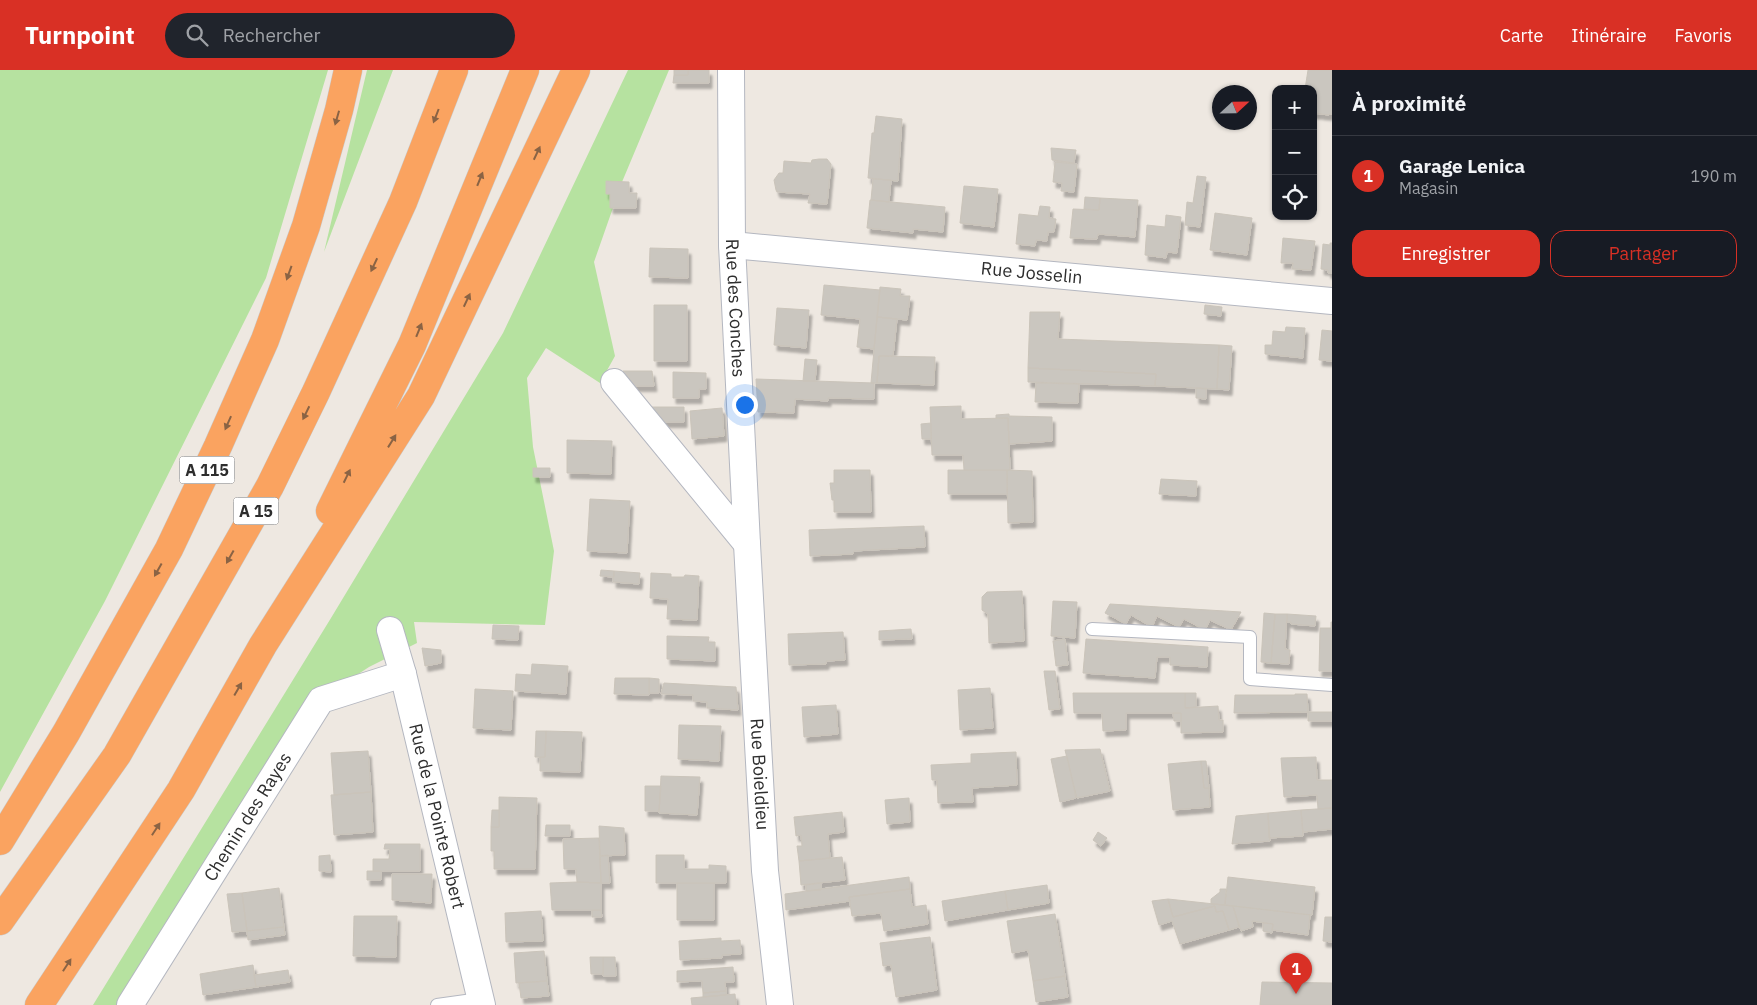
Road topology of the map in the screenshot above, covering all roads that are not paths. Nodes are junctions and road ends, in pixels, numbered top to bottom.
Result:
1 (348, 70) edge
2 (454, 70) edge
3 (525, 70) edge
4 (576, 70) edge
5 (731, 70) edge
6 (732, 245) junction
7 (1332, 301) edge
8 (614, 382) dead end
9 (747, 544) junction
10 (1092, 629) dead end
11 (390, 630) dead end
12 (263, 645) junction
13 (403, 674) junction
14 (1332, 685) edge
15 (0, 841) edge
16 (0, 921) edge
17 (481, 1002) edge
18 (39, 1005) edge
19 (130, 1005) edge
20 (437, 1005) edge
21 (780, 1005) edge

1 -> 15 highway, A 115
2 -> 16 highway, A 15
12 -> 3 highway
12 -> 4 highway
5 - 6 street, Rue des Conches
6 - 7 street, Rue Josselin
6 - 9 street, Rue des Conches
8 - 9 street
9 - 21 street, Rue Boieldieu
10 - 14 lane
11 - 13 street, Rue de la Pointe Robert
18 -> 12 highway
13 - 17 street, Rue de la Pointe Robert
13 - 19 street, Chemin des Rayes
17 - 20 lane

